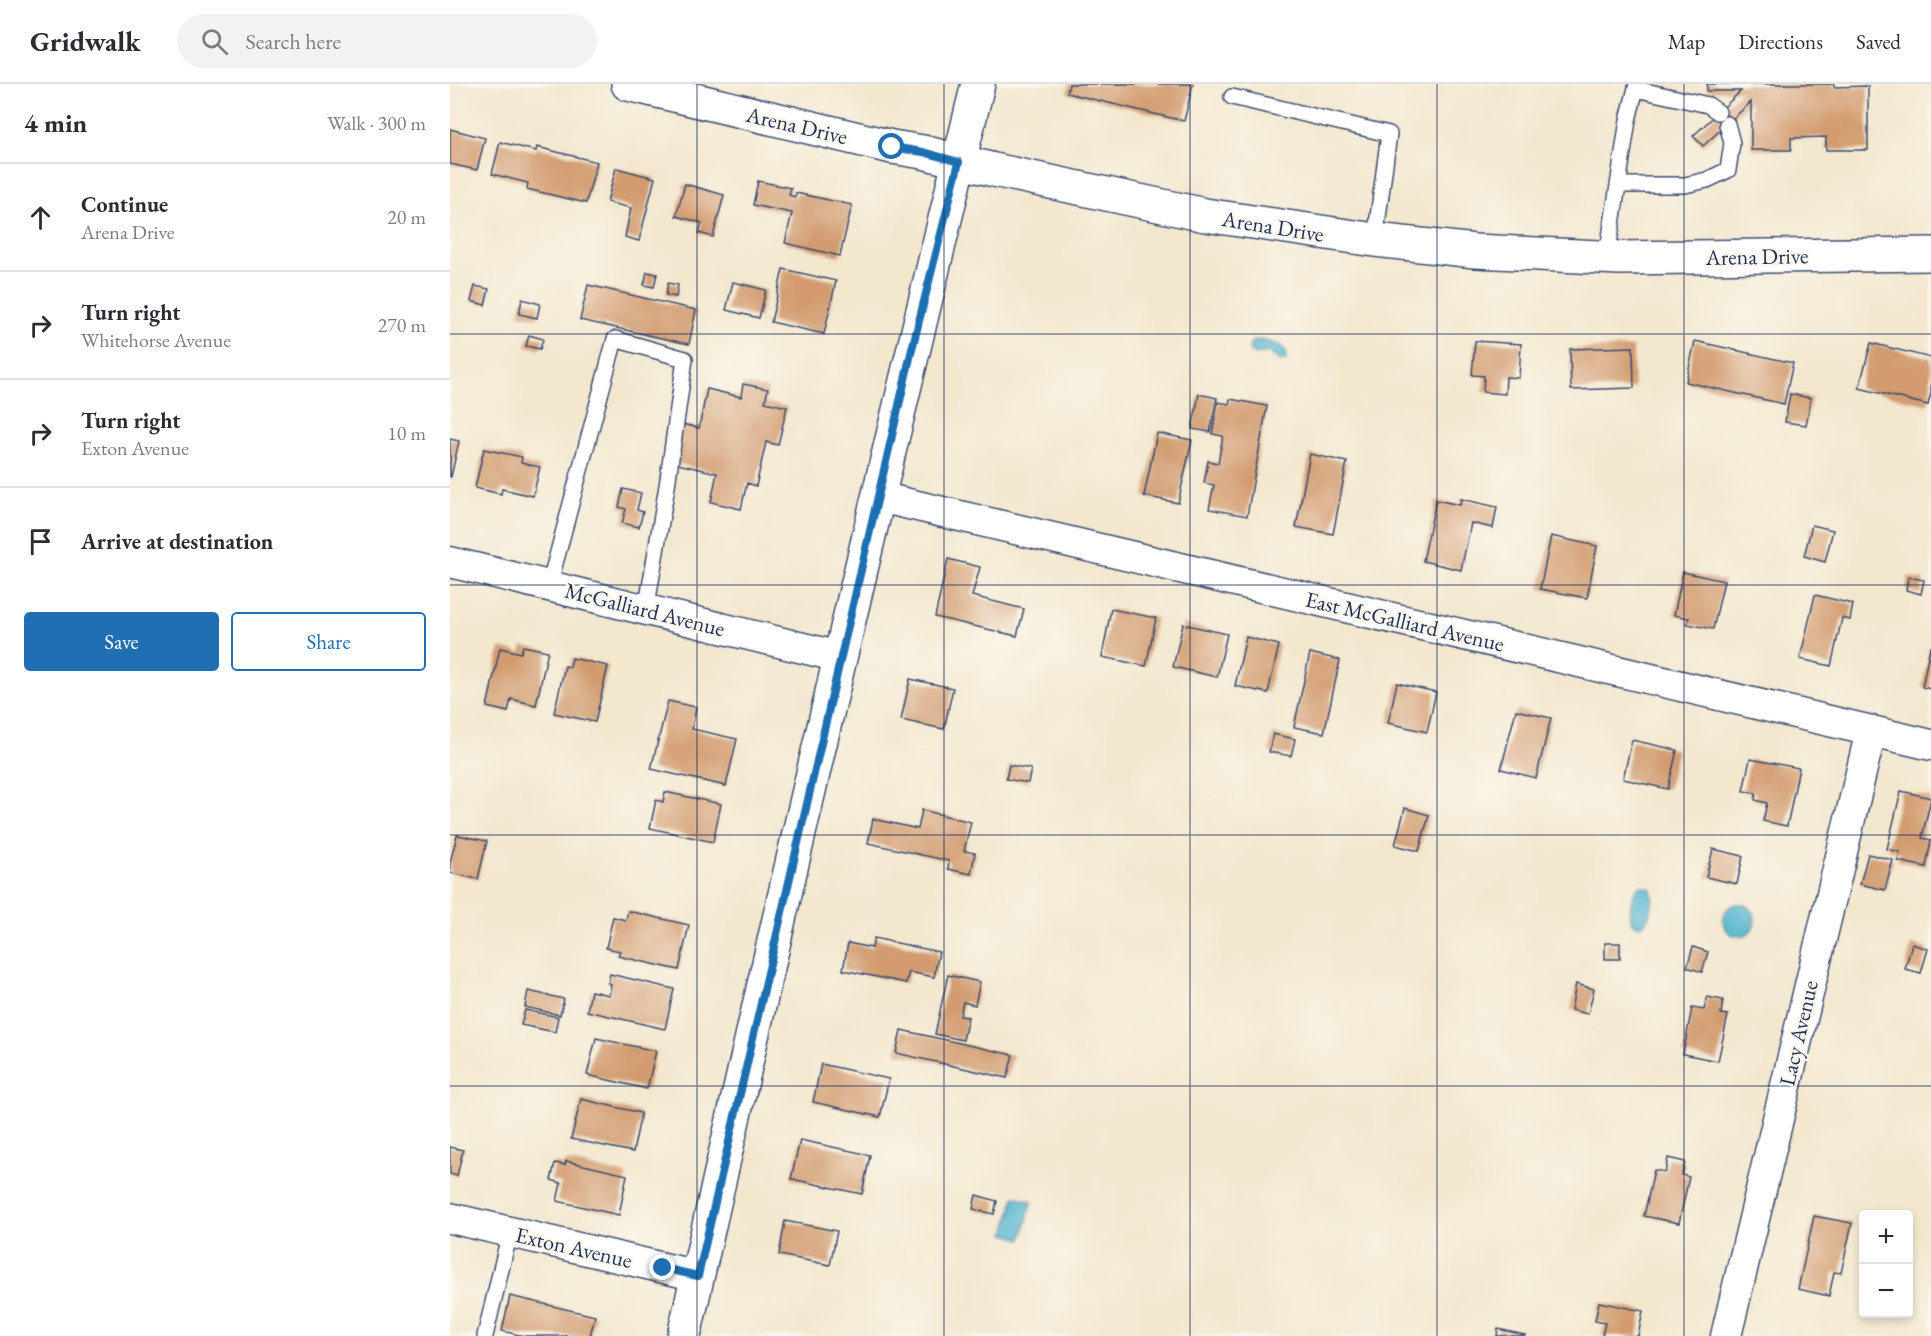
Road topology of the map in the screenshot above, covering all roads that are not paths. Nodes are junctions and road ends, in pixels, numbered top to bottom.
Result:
1 (628, 84) edge
2 (978, 84) edge
3 (1637, 86) edge
4 (1232, 97) dead end
5 (959, 162) junction
6 (1618, 185) junction
7 (1375, 240) junction
8 (1931, 254) edge
9 (1607, 257) junction
10 (879, 497) junction
11 (450, 562) edge
12 (549, 586) junction
13 (646, 611) junction
14 (840, 657) junction
15 (1870, 730) junction
16 (1931, 745) edge
17 (450, 1218) edge
18 (510, 1232) junction
19 (698, 1276) junction
20 (485, 1336) edge
21 (684, 1336) edge
22 (1726, 1336) edge

1 - 5 main road, Arena Drive
2 - 5 main road
3 - 6 lane
3 - 6 lane
4 - 7 lane
5 - 7 main road, Arena Drive
5 - 10 main road
6 - 9 lane
7 - 9 main road, Arena Drive
8 - 9 main road, Arena Drive
10 - 14 main road
10 - 15 street, East McGalliard Avenue
11 - 12 street, McGalliard Avenue
12 - 13 street, McGalliard Avenue
12 - 13 lane
13 - 14 street, McGalliard Avenue
14 - 19 main road
15 - 16 street, East McGalliard Avenue
15 - 22 street, Lacy Avenue
17 - 18 street, Exton Avenue
18 - 19 street, Exton Avenue
18 - 20 lane
19 - 21 main road

